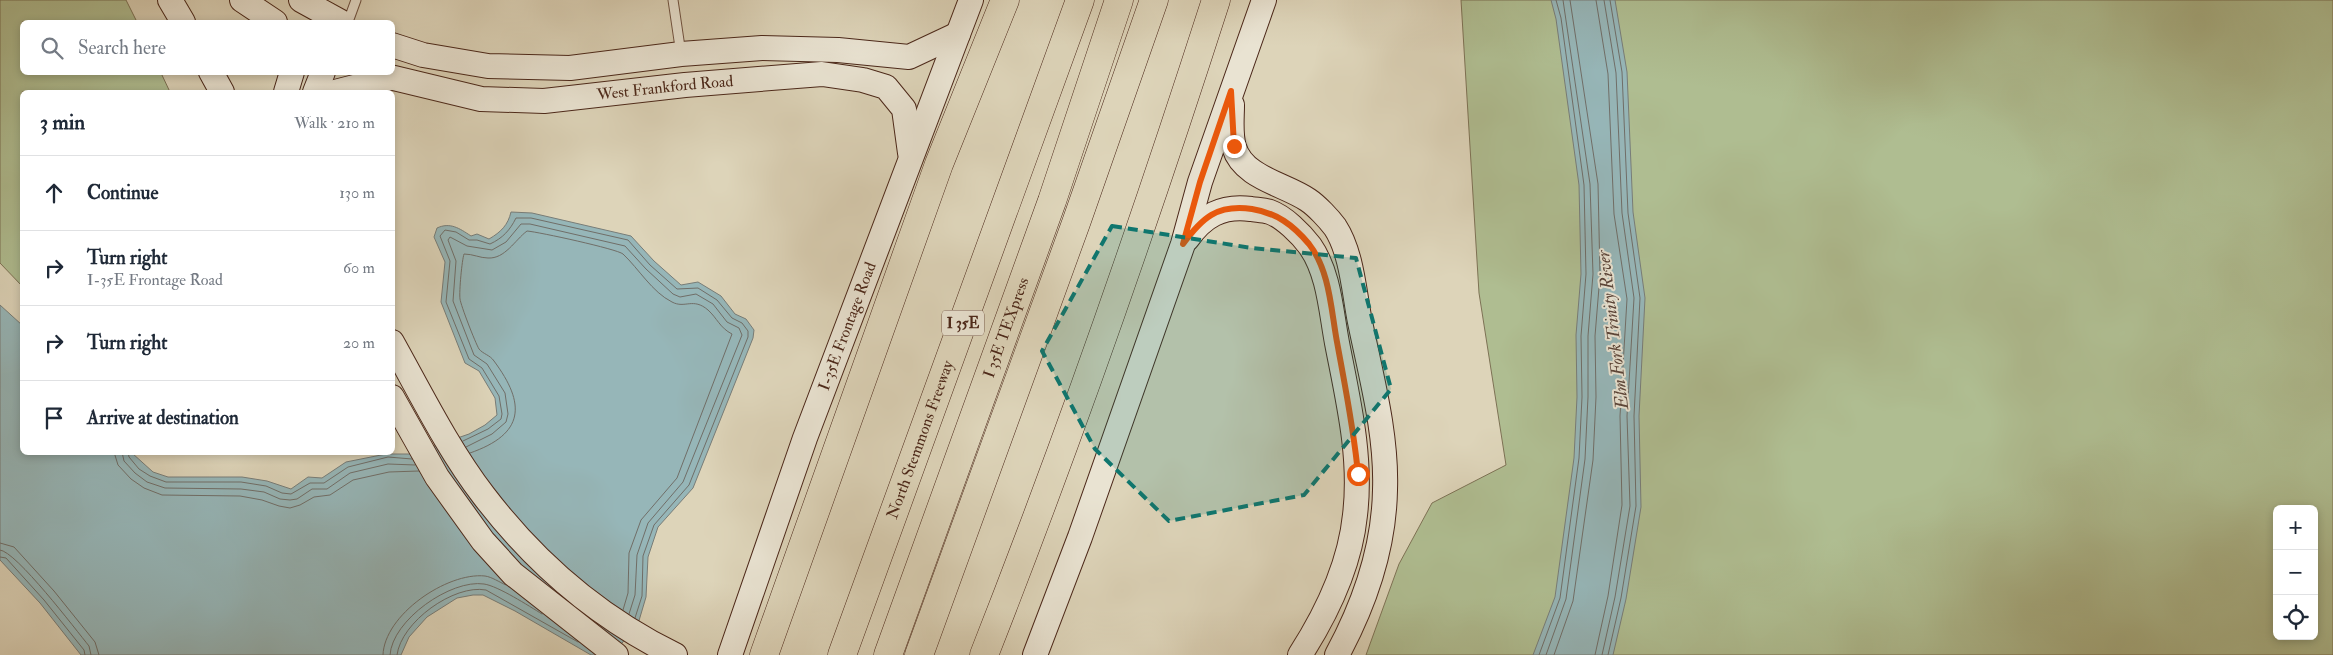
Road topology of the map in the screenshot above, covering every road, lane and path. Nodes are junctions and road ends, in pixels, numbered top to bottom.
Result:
1 (170, 0) edge
2 (242, 0) edge
3 (356, 0) edge
4 (673, 0) edge
5 (971, 0) edge
6 (1005, 0) edge
7 (1080, 0) edge
8 (1119, 0) edge
9 (1154, 0) edge
10 (1216, 0) edge
11 (1264, 0) edge
12 (314, 8) edge
13 (182, 20) edge
14 (272, 20) edge
15 (336, 20) edge
16 (349, 20) edge
17 (958, 34) junction
18 (395, 46) edge
19 (681, 54) junction
20 (212, 75) edge
21 (291, 75) edge
22 (322, 75) edge
23 (380, 75) edge
24 (685, 85) junction
25 (221, 90) edge
26 (287, 90) edge
27 (316, 90) edge
28 (340, 90) edge
29 (1231, 91) junction
30 (910, 156) junction
31 (1183, 244) junction
32 (395, 347) edge
33 (395, 402) edge
34 (616, 655) edge
35 (674, 655) edge
36 (730, 655) edge
37 (764, 655) edge
38 (842, 655) edge
39 (888, 655) edge
40 (919, 655) edge
41 (984, 655) edge
42 (1035, 655) edge
43 (1300, 655) edge
44 (1337, 655) edge

1 - 13 main road
2 - 14 main road
3 - 16 lane
4 - 19 lane
5 - 17 main road, I-35E Frontage Road
6 - 37 highway
7 - 38 highway, North Stemmons Freeway / I 35E
8 - 39 highway, I 35E TEXpress
9 - 40 highway
10 - 41 highway
11 - 29 main road
12 - 15 main road
17 - 19 main road, West Frankford Road
17 - 30 main road, I-35E Frontage Road
18 - 19 main road, West Frankford Road
19 - 24 main road
20 - 25 main road
21 - 26 main road
22 - 27 main road
23 - 24 main road, West Frankford Road
23 - 28 main road
24 - 30 main road, West Frankford Road
29 - 31 main road
29 - 44 main road
30 - 36 main road, I-35E Frontage Road
31 - 42 main road
31 - 43 main road
32 - 35 main road
33 - 34 main road

